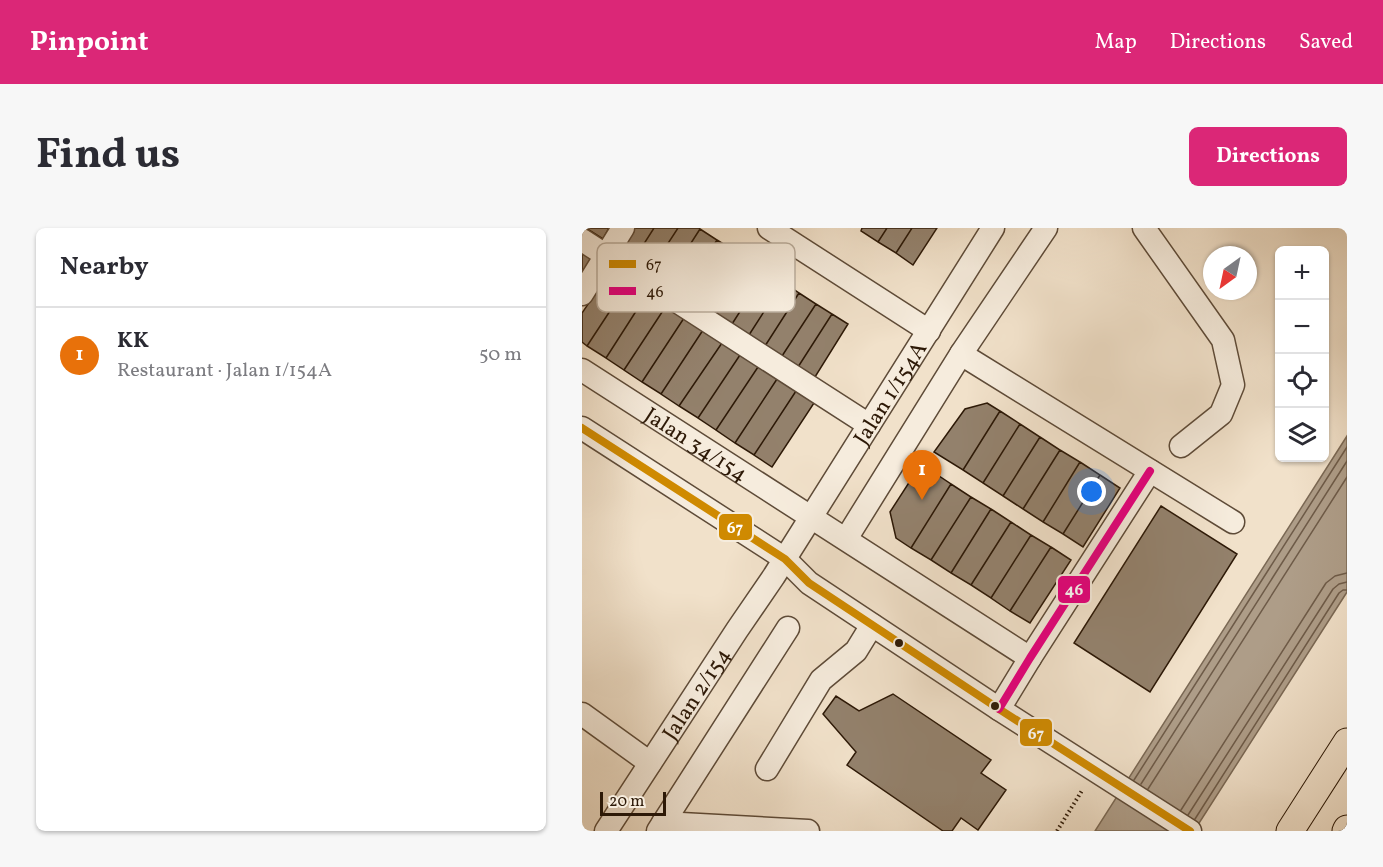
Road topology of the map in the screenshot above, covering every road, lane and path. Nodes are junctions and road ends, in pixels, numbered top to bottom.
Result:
1 (623, 228) edge
2 (769, 228) edge
3 (993, 228) edge
4 (1046, 228) edge
5 (1144, 228) edge
6 (582, 240) edge
7 (614, 243) edge
8 (792, 243) edge
9 (795, 245) edge
10 (597, 249) edge
11 (597, 270) edge
12 (582, 294) edge
13 (695, 312) edge
14 (929, 331) junction
15 (961, 354) junction
16 (582, 370) edge
17 (870, 425) junction
18 (582, 428) edge
19 (1181, 446) dead end
20 (1150, 471) junction
21 (811, 517) junction
22 (1233, 522) dead end
23 (846, 540) junction
24 (785, 559) junction
25 (872, 625) junction
26 (788, 628) dead end
27 (1030, 658) junction
28 (999, 709) junction
29 (582, 714) edge
30 (1347, 742) edge
31 (650, 763) junction
32 (767, 769) dead end
33 (1104, 776) junction
34 (661, 827) edge
35 (606, 831) edge
36 (808, 831) edge
37 (1057, 831) edge
38 (1190, 831) edge
39 (1290, 831) edge

1 - 7 street
2 - 8 street
3 - 14 street, Jalan 1/154A
4 - 15 street
5 - 19 street
6 - 10 street
9 - 14 street
11 - 12 street
13 - 17 street
14 - 17 street, Jalan 1/154A
15 - 20 street
15 - 23 street
16 - 21 street, Jalan 34/154
17 - 21 street, Jalan 1/154A
18 - 24 street
20 - 22 street
20 - 27 street
21 - 23 street, Jalan 34/154
21 - 24 street, Jalan 1/154A
23 - 27 street, Jalan 34/154
24 - 25 street
24 - 31 street, Jalan 2/154
25 - 28 street
25 - 32 street
26 - 34 street
27 - 28 street
28 - 33 street
29 - 31 street
30 - 39 main road
31 - 35 street, Jalan 2/154
33 - 37 path
33 - 38 street
34 - 36 street

